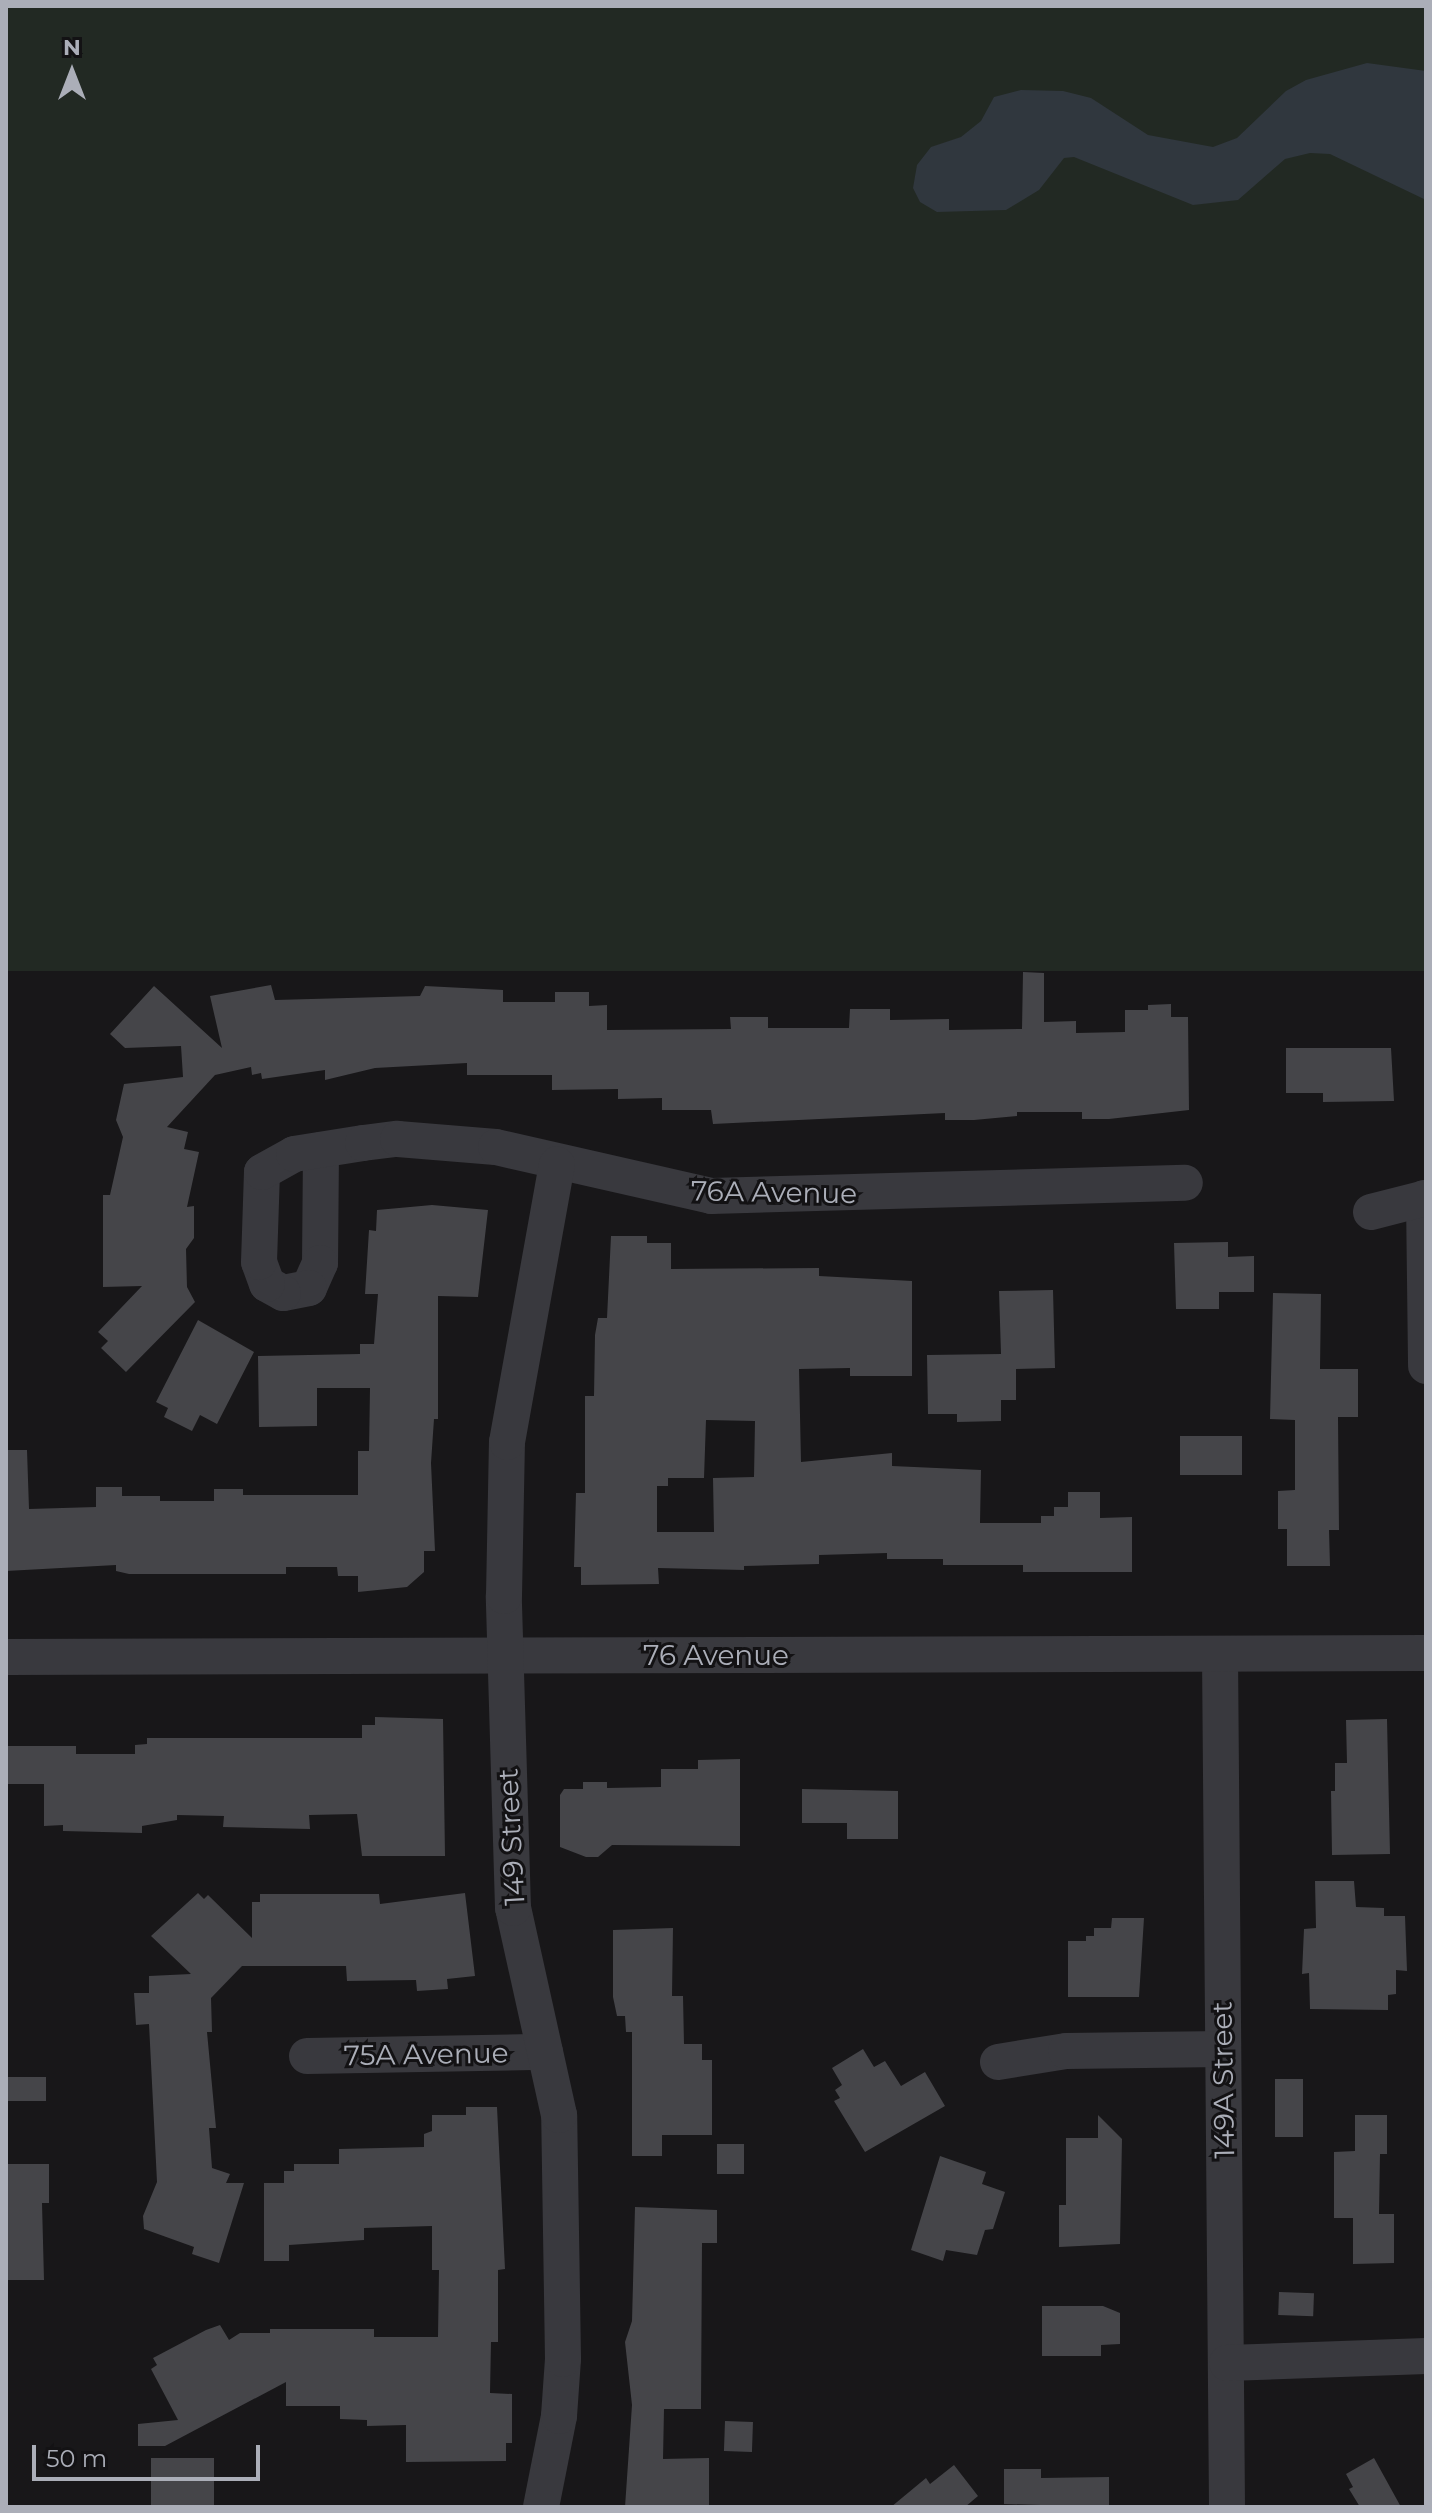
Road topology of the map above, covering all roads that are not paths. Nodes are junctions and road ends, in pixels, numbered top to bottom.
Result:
1 (321, 1150) dead end
2 (557, 1164) junction
3 (1185, 1183) dead end
4 (1425, 1198) edge
5 (1371, 1212) dead end
6 (1426, 1366) edge
7 (1426, 1653) edge
8 (1220, 1654) junction
9 (505, 1656) junction
10 (6, 1657) edge
11 (1223, 2049) junction
12 (545, 2052) junction
13 (307, 2056) dead end
14 (998, 2062) dead end
15 (1426, 2356) edge
16 (1227, 2363) junction
17 (541, 2507) edge
18 (1227, 2507) edge

1 - 2 street, 76A Avenue
2 - 3 street, 76A Avenue
2 - 9 street, 149 Street
4 - 5 street
4 - 6 street
7 - 8 street, 76 Avenue
8 - 9 street, 76 Avenue
8 - 11 street, 149A Street
9 - 10 street, 76 Avenue
9 - 12 street, 149 Street
11 - 14 street
11 - 16 street, 149A Street
12 - 13 street, 75A Avenue
12 - 17 street, 149 Street
15 - 16 street
16 - 18 street, 149A Street

